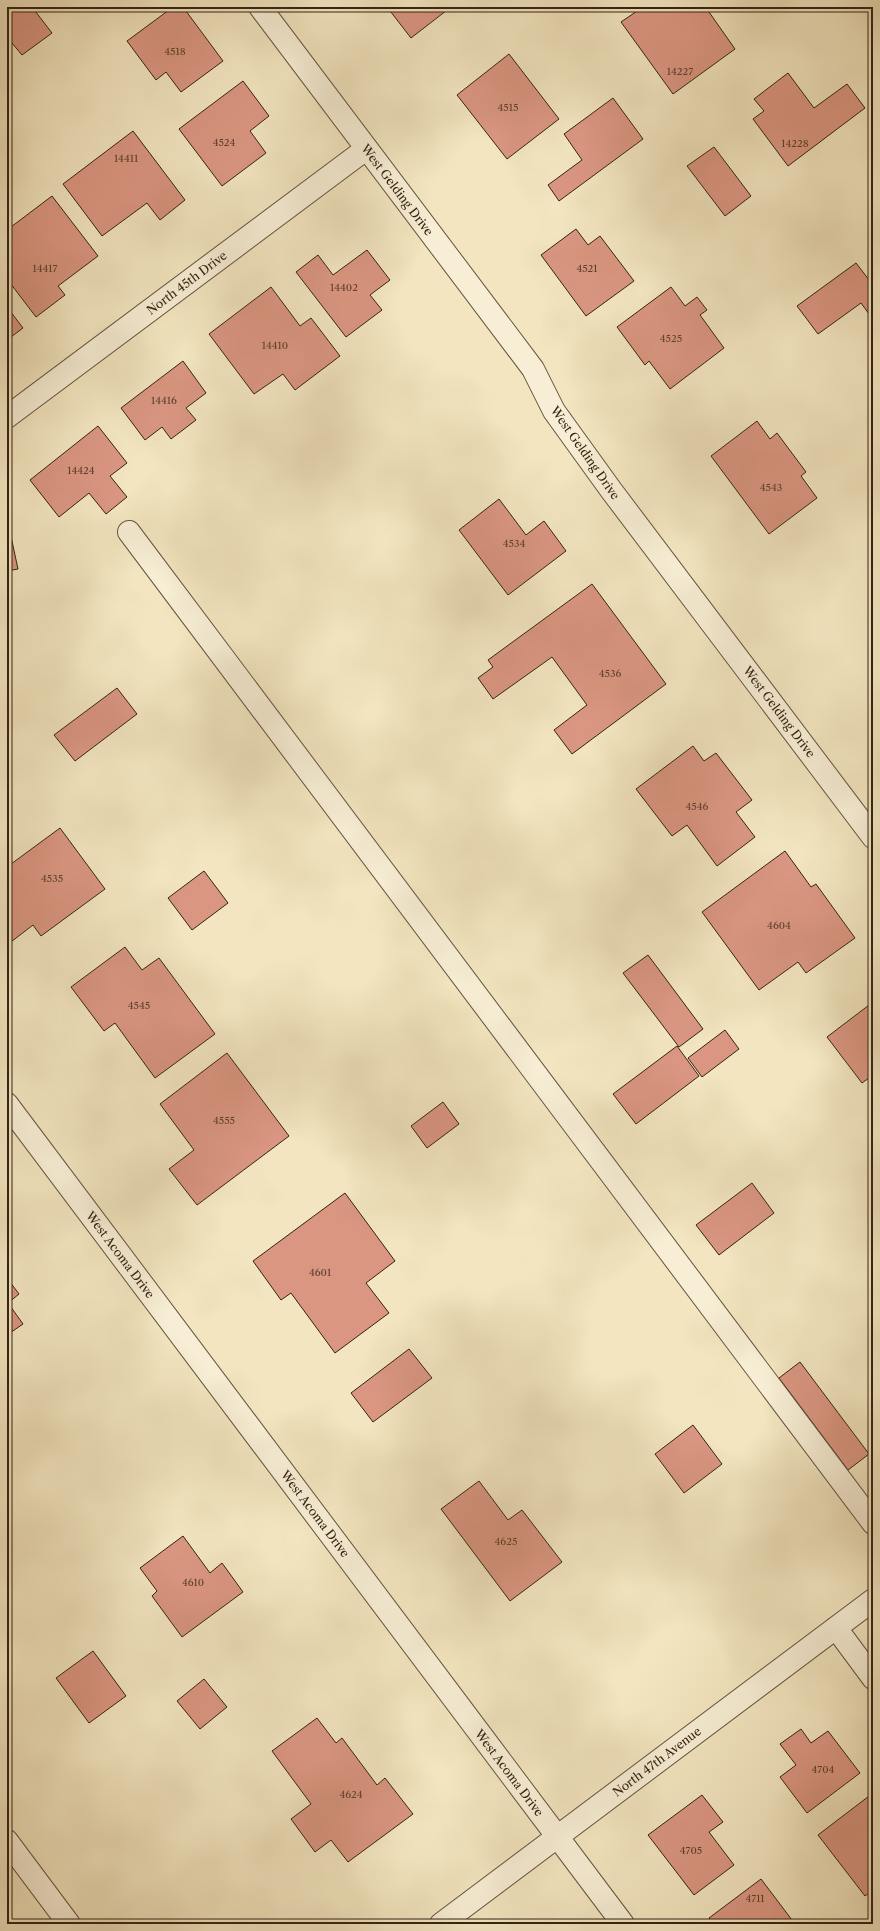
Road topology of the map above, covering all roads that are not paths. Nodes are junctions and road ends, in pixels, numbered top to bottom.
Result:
1 (260, 7) edge
2 (366, 149) junction
3 (7, 417) edge
4 (129, 532) dead end
5 (866, 815) edge
6 (873, 837) edge
7 (7, 1104) edge
8 (873, 1523) edge
9 (873, 1600) edge
10 (836, 1628) junction
11 (873, 1678) edge
12 (558, 1838) junction
13 (7, 1841) edge
14 (69, 1924) edge
15 (441, 1924) edge
16 (623, 1924) edge

1 - 2 street, West Gelding Drive
2 - 3 street, North 45th Drive
2 - 5 street, West Gelding Drive
4 - 8 street
5 - 6 street, West Gelding Drive
7 - 12 street, West Acoma Drive
9 - 10 street, North 47th Avenue
10 - 11 street
10 - 12 street, North 47th Avenue
12 - 15 street, North 47th Avenue
12 - 16 street, West Acoma Drive
13 - 14 street

